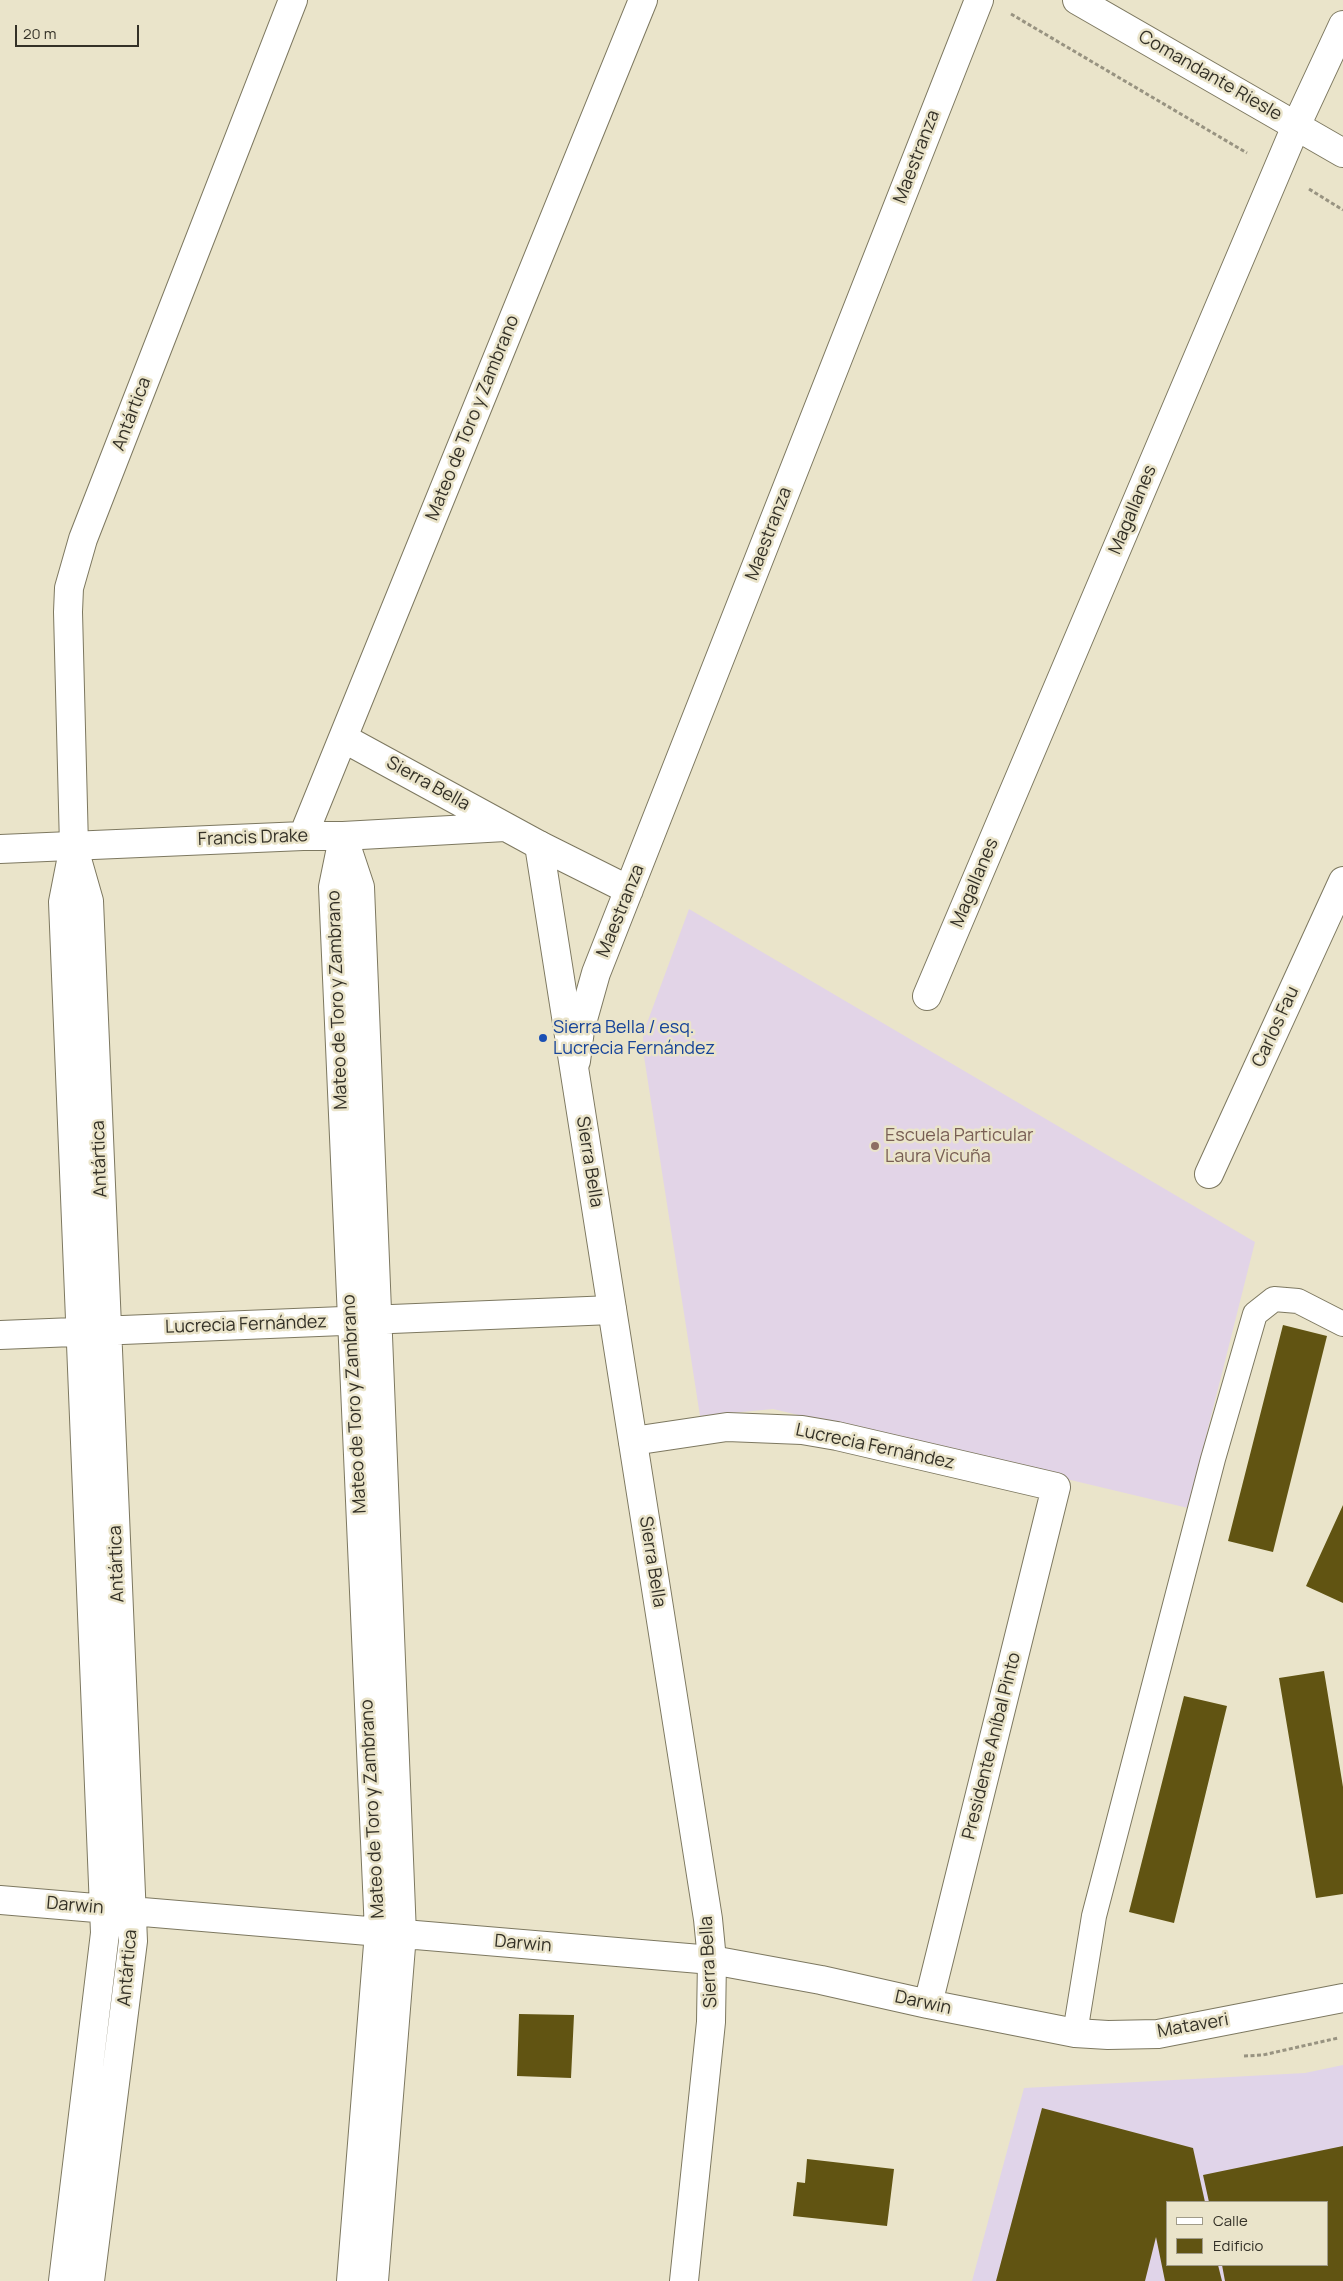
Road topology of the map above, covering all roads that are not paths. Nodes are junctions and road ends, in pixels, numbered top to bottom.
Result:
1 (293, 0) edge
2 (643, 0) edge
3 (979, 0) edge
4 (1077, 0) edge
5 (1343, 25) edge
6 (1296, 126) junction
7 (1343, 152) edge
8 (343, 738) junction
9 (506, 828) junction
10 (303, 836) junction
11 (343, 836) junction
12 (539, 845) junction
13 (74, 846) junction
14 (0, 849) edge
15 (1343, 881) edge
16 (629, 890) junction
17 (927, 996) dead end
18 (575, 1072) junction
19 (1209, 1174) dead end
20 (612, 1310) junction
21 (364, 1320) junction
22 (1343, 1324) edge
23 (107, 1331) junction
24 (80, 1332) junction
25 (0, 1335) edge
26 (633, 1441) junction
27 (1056, 1487) joint
28 (0, 1900) edge
29 (104, 1908) junction
30 (132, 1911) junction
31 (391, 1933) junction
32 (712, 1960) junction
33 (1343, 1998) edge
34 (928, 2004) junction
35 (1040, 2026) joint
36 (1075, 2033) junction
37 (63, 2281) edge
38 (90, 2281) edge
39 (351, 2281) edge
40 (374, 2281) edge
41 (684, 2281) edge

1 - 13 street, Antártica
2 - 8 street, Mateo de Toro y Zambrano
3 - 16 street, Maestranza
4 - 6 street, Comandante Riesle
5 - 6 street, Magallanes
6 - 7 street, Comandante Riesle
6 - 17 street, Magallanes
8 - 9 street, Sierra Bella
8 - 10 street, Mateo de Toro y Zambrano
9 - 11 street, Francis Drake
9 - 12 street, Sierra Bella
10 - 11 street, Francis Drake
10 - 13 street, Francis Drake
11 - 21 street, Mateo de Toro y Zambrano
12 - 16 street, Sierra Bella
12 - 18 street, Sierra Bella
13 - 14 street, Francis Drake
13 - 23 street, Antártica
13 - 24 street, Antártica
15 - 19 street, Carlos Fau
16 - 18 street, Maestranza
18 - 20 street, Sierra Bella
20 - 21 street, Lucrecia Fernández
20 - 26 street, Sierra Bella
21 - 23 street, Lucrecia Fernández
21 - 31 street, Mateo de Toro y Zambrano
22 - 36 lane
23 - 24 street, Lucrecia Fernández
23 - 30 street, Antártica
24 - 25 street, Lucrecia Fernández
24 - 29 street, Antártica
26 - 27 street, Lucrecia Fernández
26 - 32 street, Sierra Bella
27 - 34 street, Presidente Aníbal Pinto
28 - 29 street, Darwin
29 - 30 street, Darwin
29 - 37 street, Antártica
30 - 31 street, Darwin
30 - 38 street, Antártica
31 - 32 street, Darwin
31 - 39 street, Mateo de Toro y Zambrano
31 - 40 street, Mateo de Toro y Zambrano
32 - 34 street, Darwin
32 - 41 street, Sierra Bella
33 - 36 street, Mataveri
34 - 35 street, Darwin
35 - 36 street, Mataveri

